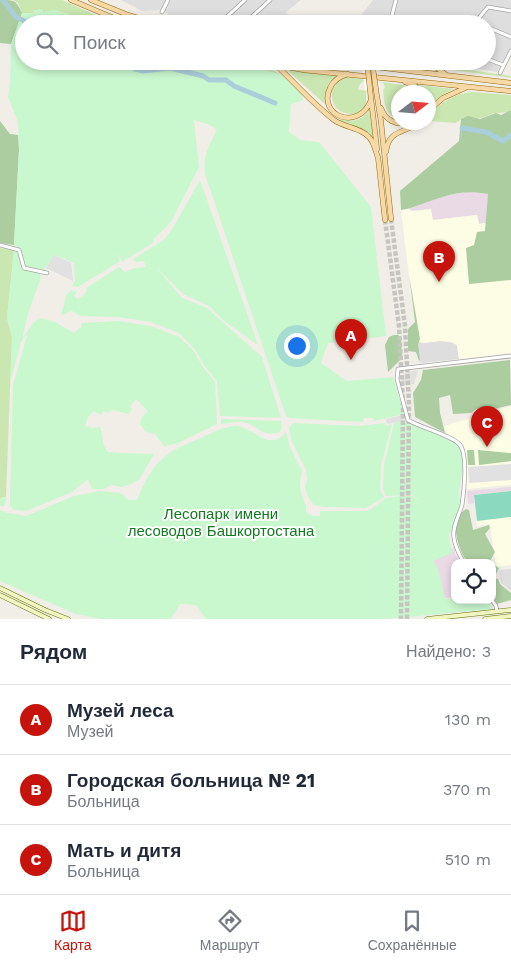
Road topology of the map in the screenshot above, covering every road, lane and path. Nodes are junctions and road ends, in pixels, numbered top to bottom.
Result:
1 (71, 0) edge
2 (91, 0) edge
3 (168, 0) edge
4 (245, 0) edge
5 (270, 0) edge
6 (396, 0) edge
7 (511, 11) edge
8 (162, 12) dead end
9 (107, 15) edge
10 (128, 15) edge
11 (229, 15) edge
12 (254, 15) edge
13 (392, 15) edge
14 (481, 15) edge
15 (496, 31) edge
16 (511, 37) edge
17 (511, 52) edge
18 (496, 62) edge
19 (503, 65) junction
20 (281, 70) edge
21 (318, 70) edge
22 (369, 70) edge
23 (372, 70) edge
24 (399, 70) edge
25 (440, 70) edge
26 (500, 73) dead end
27 (351, 74) junction
28 (448, 76) junction
29 (402, 80) junction
30 (511, 83) edge
31 (413, 85) edge
32 (467, 87) junction
33 (373, 90) junction
34 (511, 91) edge
35 (374, 97) junction
36 (436, 105) edge
37 (391, 120) edge
38 (403, 130) edge
39 (378, 158) junction
40 (384, 158) junction
41 (391, 219) tunnel mouth
42 (385, 220) tunnel mouth
43 (0, 246) edge
44 (47, 273) dead end
45 (511, 356) edge
46 (462, 559) edge
47 (0, 588) edge
48 (0, 595) edge
49 (495, 604) edge
50 (511, 610) edge
51 (497, 611) junction
52 (511, 616) edge
53 (49, 619) edge
54 (68, 619) edge
55 (427, 619) edge
56 (485, 619) edge

1 - 9 main road
2 - 10 main road
3 - 8 street
4 - 11 street
5 - 12 street
6 - 13 street
7 - 14 street
15 - 16 street
17 - 19 street
18 - 19 street
19 - 26 street
20 - 39 main road
21 - 27 main road
22 - 33 main road, bridge
23 - 33 main road, bridge
24 - 28 main road
25 - 28 main road
27 - 29 main road
27 - 35 main road
28 - 30 main road
29 - 31 main road
29 - 32 main road
32 - 34 main road
32 - 36 main road
33 - 35 main road
35 - 37 main road
35 - 39 main road
35 - 40 main road
38 - 40 main road
39 - 42 main road
40 - 41 main road
43 - 44 street
45 - 46 street
47 - 54 main road
48 - 53 main road
49 - 51 street
50 - 51 main road
51 - 55 main road
52 - 56 main road

